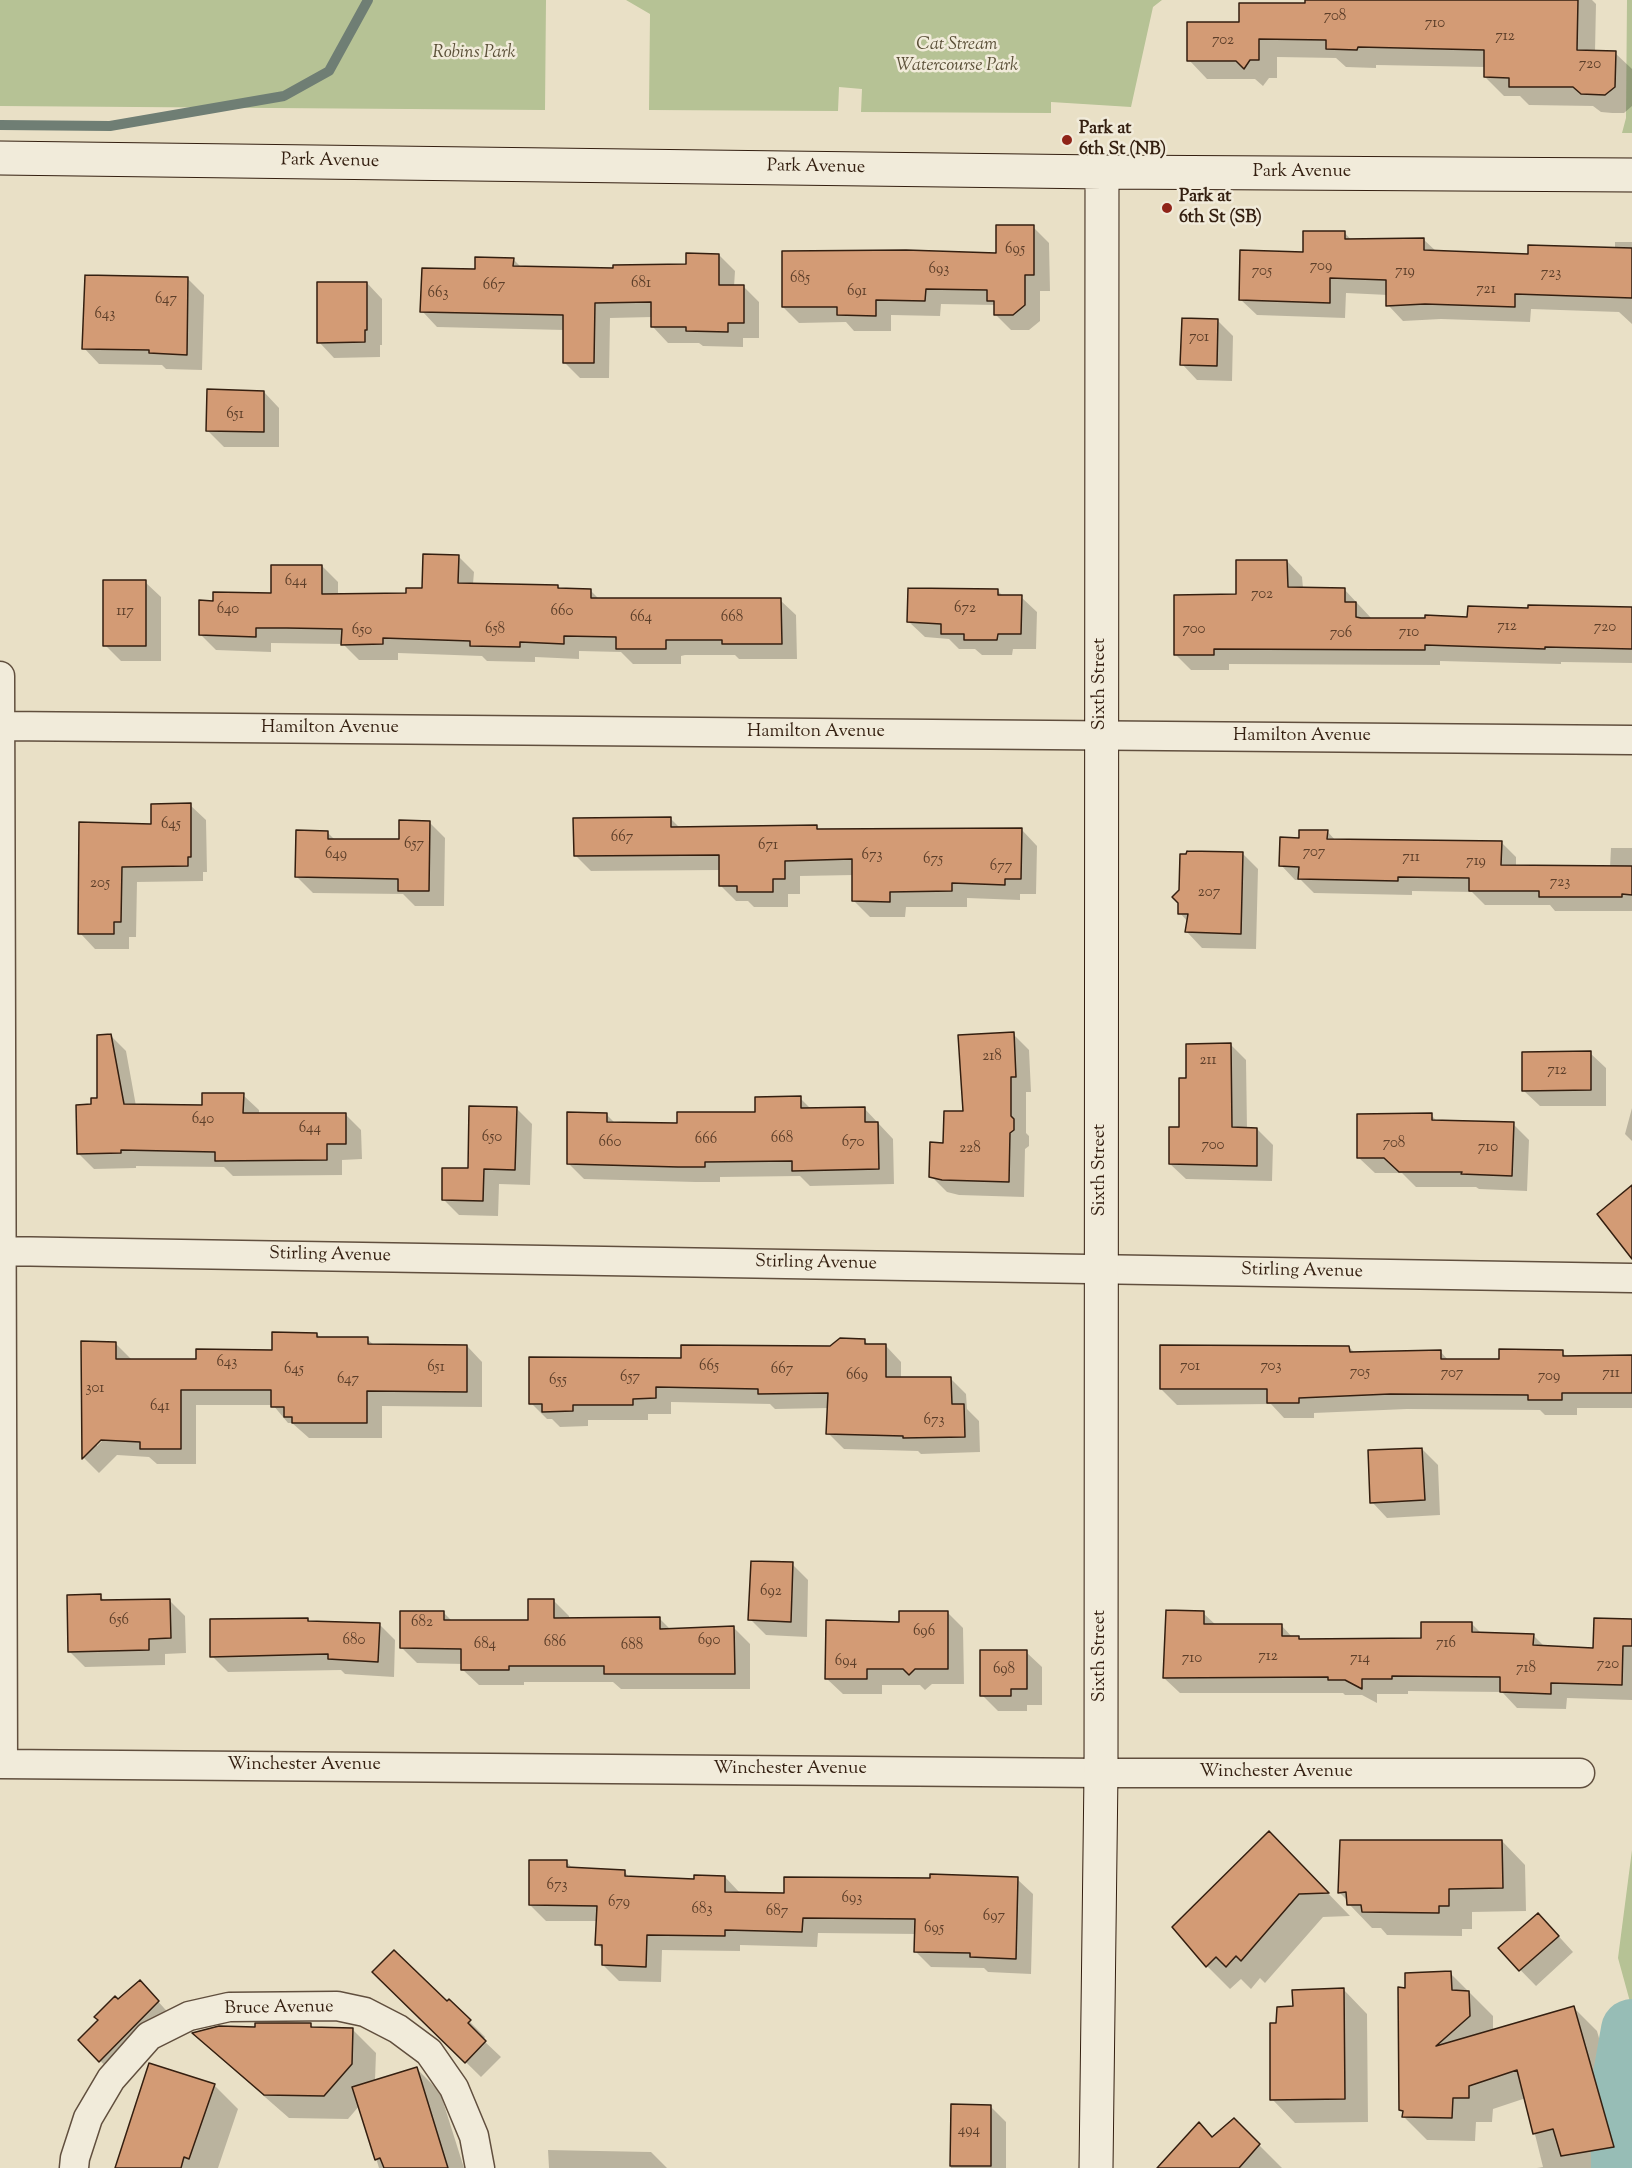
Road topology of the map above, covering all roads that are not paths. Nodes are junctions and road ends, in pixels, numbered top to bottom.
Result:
1 (0, 158) edge
2 (1102, 172) junction
3 (1632, 175) edge
4 (0, 676) edge
5 (0, 726) edge
6 (1101, 735) junction
7 (1632, 740) edge
8 (1, 1251) edge
9 (1101, 1269) junction
10 (1632, 1278) edge
11 (2, 1764) edge
12 (1101, 1773) junction
13 (1580, 1773) dead end
14 (74, 2168) edge
15 (480, 2168) edge
16 (1096, 2168) edge

1 - 2 street, Park Avenue
2 - 3 street, Park Avenue
2 - 6 street, Sixth Street
4 - 5 street
5 - 6 street, Hamilton Avenue
5 - 8 street
6 - 7 street, Hamilton Avenue
6 - 9 street, Sixth Street
8 - 9 street, Stirling Avenue
8 - 11 street
9 - 10 street, Stirling Avenue
9 - 12 street, Sixth Street
11 - 12 street, Winchester Avenue
12 - 13 street, Winchester Avenue
12 - 16 street, Sixth Street
14 - 15 street, Bruce Avenue

